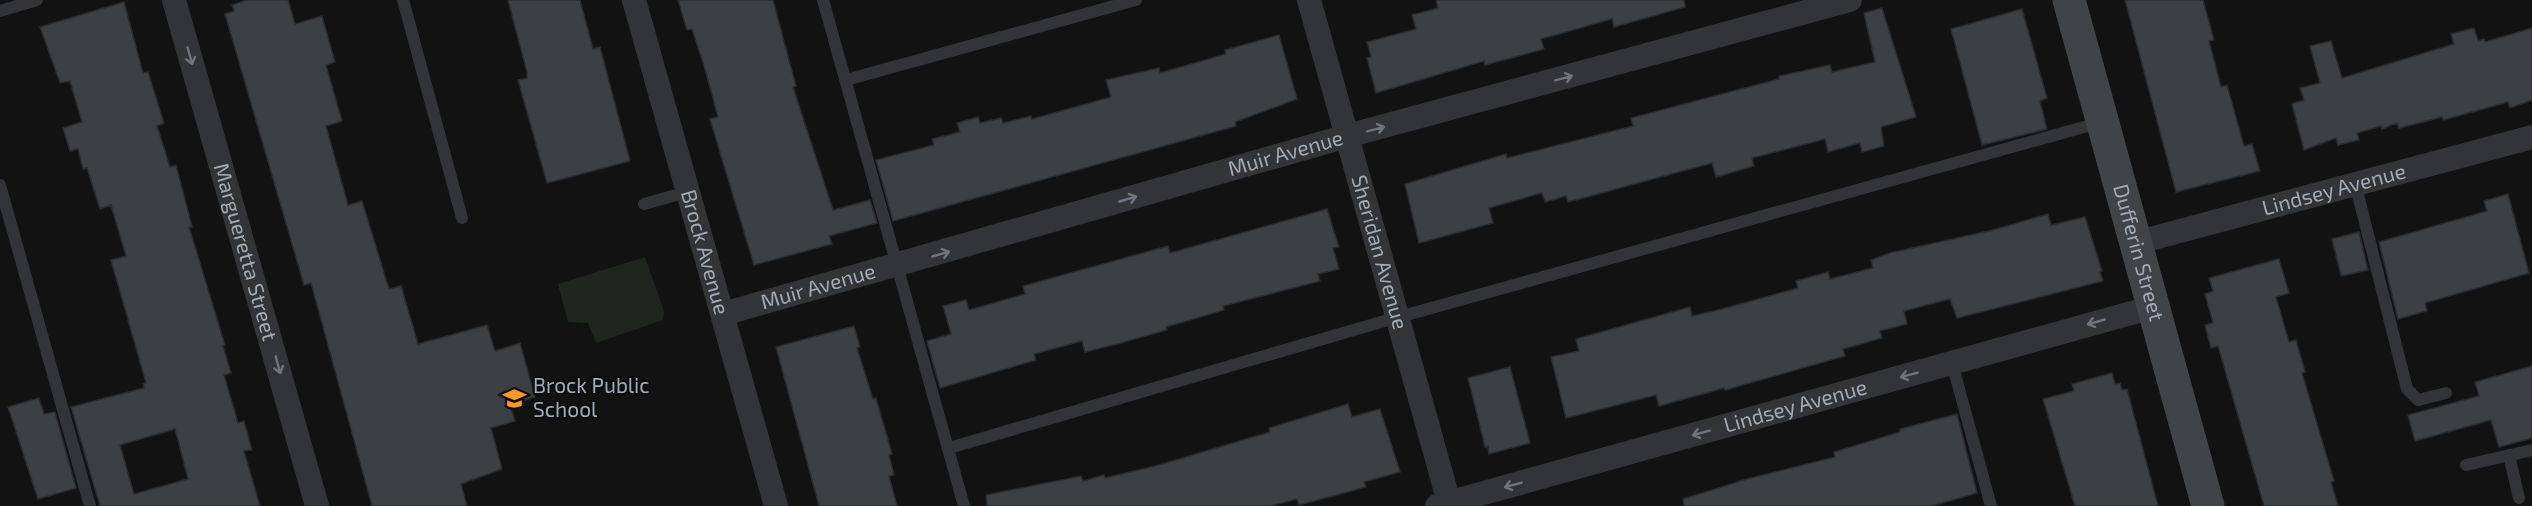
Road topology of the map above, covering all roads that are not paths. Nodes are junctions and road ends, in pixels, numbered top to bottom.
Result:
1 (37, 0) edge
2 (174, 0) edge
3 (403, 0) edge
4 (634, 0) edge
5 (823, 0) edge
6 (1136, 0) edge
7 (1309, 0) edge
8 (1850, 0) edge
9 (2070, 0) edge
10 (0, 11) edge
11 (846, 80) junction
12 (2102, 122) junction
13 (1347, 136) junction
14 (2532, 136) edge
15 (2355, 183) junction
16 (0, 185) edge
17 (687, 192) junction
18 (644, 204) dead end
19 (462, 218) dead end
20 (2135, 243) junction
21 (896, 267) junction
22 (2153, 307) junction
23 (723, 314) junction
24 (1397, 317) junction
25 (1952, 363) junction
26 (2446, 393) dead end
27 (949, 448) junction
28 (2532, 450) edge
29 (2509, 455) junction
30 (2466, 465) dead end
31 (2519, 498) dead end
32 (1446, 505) edge
33 (90, 506) edge
34 (317, 506) edge
35 (776, 506) edge
36 (964, 506) edge
37 (1991, 506) edge
38 (2208, 506) edge

1 - 10 lane
2 -> 34 street, Margueretta Street
3 - 19 lane
4 - 17 street, Brock Avenue
5 - 11 lane
6 - 11 lane
7 - 13 street, Sheridan Avenue
13 -> 8 street, Muir Avenue
9 - 12 main road, Dufferin Street
11 - 21 lane
12 - 20 main road, Dufferin Street
12 - 24 lane
21 -> 13 street, Muir Avenue
13 - 24 street, Sheridan Avenue
14 - 15 street, Lindsey Avenue
15 - 20 street, Lindsey Avenue
15 - 26 lane
16 - 33 lane
17 - 18 lane
17 - 23 street, Brock Avenue
20 - 22 main road, Dufferin Street
21 - 23 street, Muir Avenue
21 - 27 lane
22 -> 25 street, Lindsey Avenue
22 - 38 main road, Dufferin Street
23 - 35 street, Brock Avenue
24 - 27 lane
24 - 32 street, Sheridan Avenue
25 -> 32 street, Lindsey Avenue
25 - 37 lane
27 - 36 lane
28 - 29 lane
29 - 30 lane
29 - 31 lane

